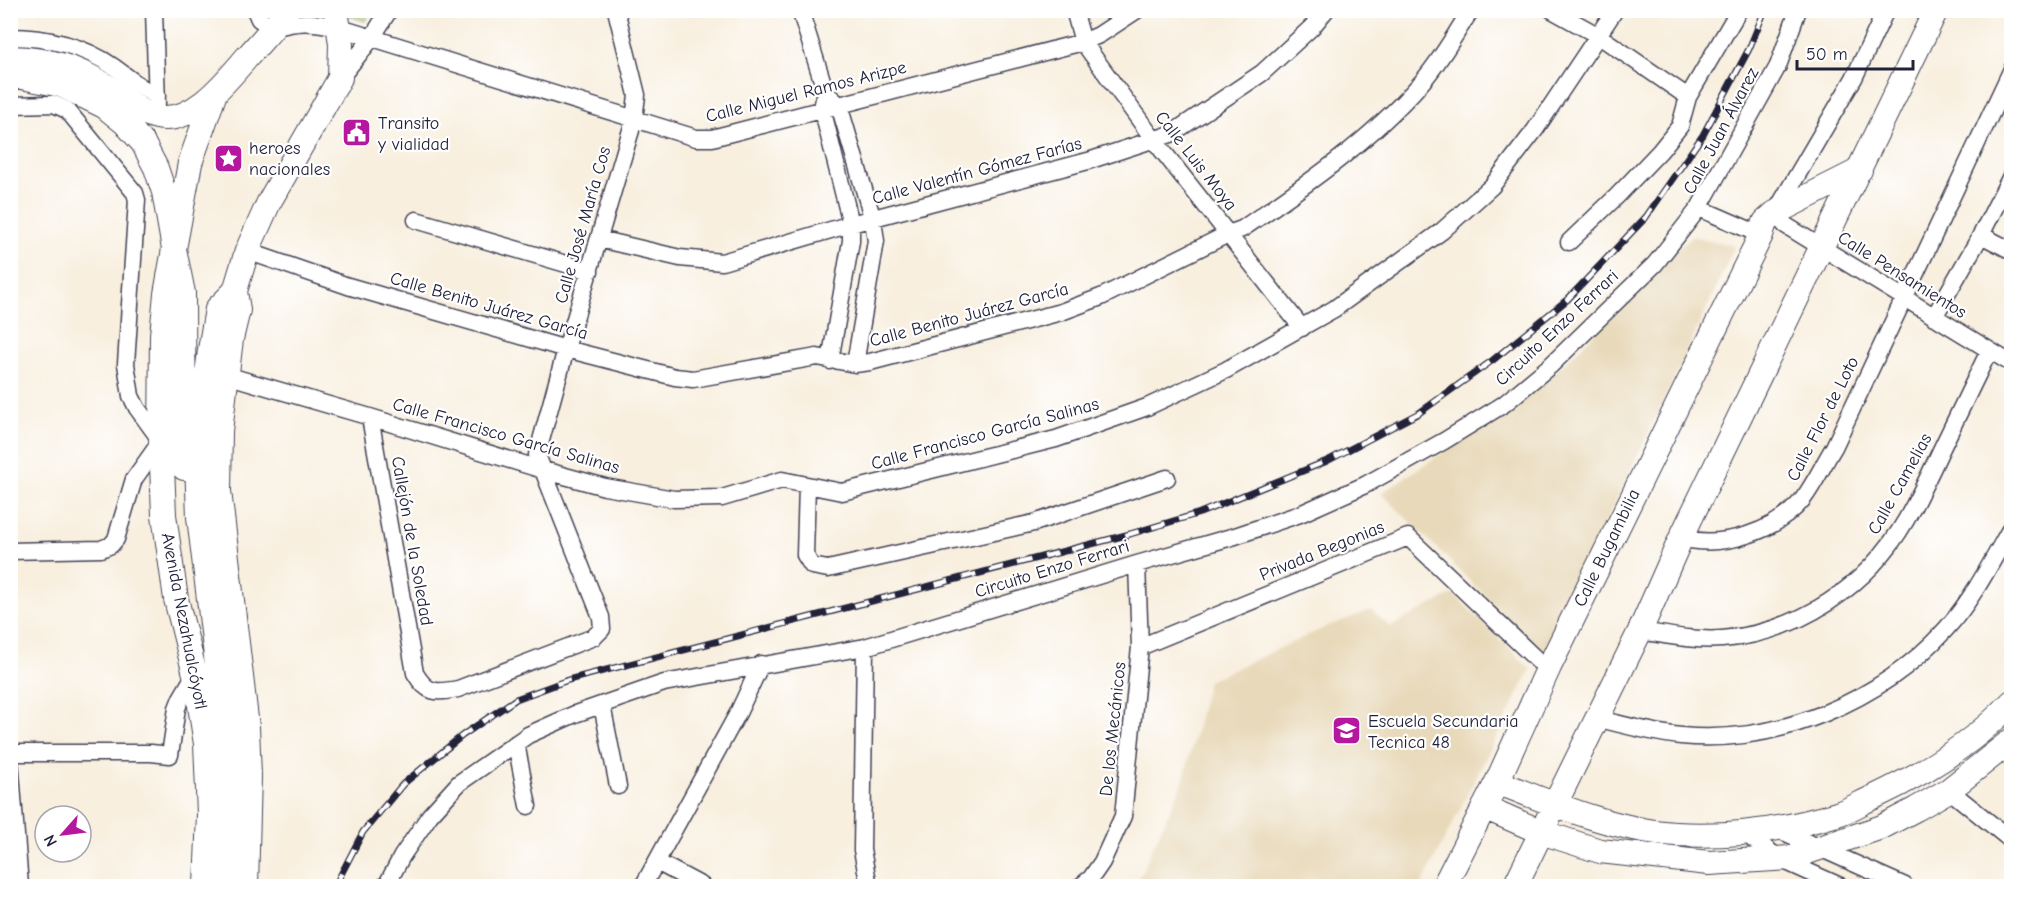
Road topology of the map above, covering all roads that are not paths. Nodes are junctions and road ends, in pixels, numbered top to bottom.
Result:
1 (154, 10) edge
2 (255, 10) edge
3 (389, 10) edge
4 (616, 10) edge
5 (800, 10) edge
6 (1074, 10) edge
7 (1137, 10) edge
8 (1326, 10) edge
9 (1471, 10) edge
10 (1552, 10) edge
11 (1615, 10) edge
12 (1738, 10) edge
13 (1798, 10) edge
14 (1886, 10) edge
15 (1936, 10) edge
16 (337, 19) edge
17 (280, 20) edge
18 (1599, 36) junction
19 (10, 37) edge
20 (372, 38) junction
21 (1083, 42) junction
22 (10, 58) edge
23 (2012, 69) edge
24 (10, 77) edge
25 (340, 78) junction
26 (215, 93) junction
27 (1688, 97) junction
28 (824, 100) junction
29 (10, 105) edge
30 (839, 105) junction
31 (157, 106) junction
32 (634, 120) junction
33 (1154, 140) junction
34 (1860, 170) junction
35 (2012, 174) edge
36 (1699, 208) junction
37 (1775, 213) junction
38 (416, 220) dead end
39 (873, 220) junction
40 (851, 224) junction
41 (1228, 234) junction
42 (1761, 235) junction
43 (1981, 235) junction
44 (599, 239) junction
45 (1569, 242) dead end
46 (1821, 248) junction
47 (174, 249) junction
48 (248, 251) junction
49 (2012, 251) edge
50 (590, 271) junction
51 (235, 291) junction
52 (1904, 299) junction
53 (1934, 317) junction
54 (1302, 328) junction
55 (566, 349) junction
56 (1989, 351) junction
57 (830, 361) junction
58 (855, 364) junction
59 (2012, 364) edge
60 (226, 375) junction
61 (370, 417) junction
62 (161, 441) junction
63 (543, 470) junction
64 (1167, 478) dead end
65 (807, 485) junction
66 (2012, 526) edge
67 (1681, 538) junction
68 (10, 551) edge
69 (1137, 564) junction
70 (602, 617) joint
71 (1640, 631) junction
72 (865, 647) junction
73 (1140, 647) junction
74 (761, 664) junction
75 (1549, 667) junction
76 (195, 674) junction
77 (2011, 704) edge
78 (602, 705) junction
79 (1596, 718) junction
80 (2012, 740) edge
81 (516, 743) junction
82 (10, 753) edge
83 (10, 759) edge
84 (1497, 782) junction
85 (618, 786) dead end
86 (1949, 790) junction
87 (1555, 804) junction
88 (528, 806) dead end
89 (1484, 807) junction
90 (1777, 829) junction
91 (1541, 832) junction
92 (1743, 832) junction
93 (2012, 841) edge
94 (14, 847) edge
95 (1818, 849) junction
96 (1780, 859) junction
97 (657, 861) junction
98 (218, 881) edge
99 (20, 886) edge
100 (246, 886) edge
101 (386, 886) edge
102 (643, 886) edge
103 (702, 886) edge
104 (869, 886) edge
105 (1081, 886) edge
106 (1444, 886) edge
107 (1515, 886) edge
108 (1840, 886) edge
109 (1905, 886) edge

1 - 31 street
2 - 17 street
3 - 20 street
4 - 32 street, Calle José María Cos
5 - 28 street
6 - 21 street, Calle Luis Moya
7 - 21 street, Calle Miguel Ramos Arizpe
8 - 33 street, Calle Valentín Gómez Farías
9 - 41 street, Calle Benito Juárez García
10 - 18 street
11 - 18 street, Calle Francisco García Salinas
12 - 27 street
13 - 36 street, Calle Juan Álvarez
14 - 37 street
15 - 34 main road
16 - 17 street, Calle Miguel Ramos Arizpe
16 - 20 street, Calle Miguel Ramos Arizpe
16 - 25 main road
17 - 26 main road
18 - 27 street
18 - 54 street, Calle Francisco García Salinas
19 - 31 street
20 - 25 street
20 - 32 street, Calle Miguel Ramos Arizpe
21 - 30 street, Calle Miguel Ramos Arizpe
21 - 33 street, Calle Luis Moya
22 - 31 main road
23 - 52 street, Calle Flor de Loto
24 - 47 main road
25 - 48 main road, Avenida Nezahualcóyotl
26 - 31 main road
26 - 47 main road, Avenida Nezahualcóyotl
27 - 45 street
28 - 30 street, Calle Miguel Ramos Arizpe
28 - 32 street, Calle Miguel Ramos Arizpe
28 - 40 street
29 - 62 street
30 - 39 street
32 - 44 street, Calle José María Cos
33 - 39 street, Calle Valentín Gómez Farías
33 - 41 street, Calle Luis Moya
34 - 37 main road
34 - 46 main road
35 - 43 street
36 - 42 street, Calle Juan Álvarez
36 - 69 street, Circuito Enzo Ferrari
37 - 42 main road, Calle Bugambilia
37 - 46 street, Calle Pensamientos
38 - 50 street
39 - 40 street, Calle Valentín Gómez Farías
39 - 58 street
40 - 44 street, Calle Valentín Gómez Farías
40 - 57 street
41 - 54 street, Calle Luis Moya
41 - 58 street, Calle Benito Juárez García
42 - 75 main road, Calle Bugambilia
43 - 49 street
43 - 53 street
44 - 50 street, Calle José María Cos
46 - 52 street, Calle Pensamientos
46 - 67 main road
47 - 62 main road, Avenida Nezahualcóyotl
47 - 98 main road, Avenida Nezahualcóyotl
48 - 51 main road, Avenida Nezahualcóyotl
48 - 55 street, Calle Benito Juárez García
50 - 55 street, Calle José María Cos
51 - 60 main road, Avenida Nezahualcóyotl
51 - 98 main road, Avenida Nezahualcóyotl
52 - 53 street, Calle Pensamientos
52 - 67 street, Calle Flor de Loto
53 - 56 street, Calle Pensamientos
54 - 65 street, Calle Francisco García Salinas
55 - 57 street, Calle Benito Juárez García
55 - 63 street, Calle José María Cos
56 - 59 street, Calle Pensamientos
56 - 71 street, Calle Camelias
57 - 58 street, Calle Benito Juárez García
60 - 61 street, Calle Francisco García Salinas
60 - 100 main road, Avenida Nezahualcóyotl
61 - 63 street, Calle Francisco García Salinas
61 - 70 street, Callejón de la Soledad
62 - 68 street
62 - 76 main road, Avenida Nezahualcóyotl
63 - 65 street, Calle Francisco García Salinas
63 - 70 street, Calle José María Cos
64 - 65 street
66 - 79 street
67 - 71 main road
69 - 72 street, Circuito Enzo Ferrari
69 - 73 street, De los Mecánicos
71 - 79 main road
72 - 74 street, Circuito Enzo Ferrari
72 - 104 street
73 - 75 street, Privada Begonias
73 - 105 street, De los Mecánicos
74 - 78 street, Circuito Enzo Ferrari
74 - 97 street
75 - 84 main road, Calle Bugambilia
76 - 82 street
76 - 98 main road, Avenida Nezahualcóyotl
77 - 90 main road
78 - 81 street, Circuito Enzo Ferrari
78 - 85 street
79 - 87 main road
80 - 86 main road
81 - 88 street
81 - 101 street, Circuito Enzo Ferrari
83 - 94 street
84 - 87 main road
84 - 89 main road, Calle Bugambilia
86 - 93 street
86 - 95 main road
87 - 91 main road
87 - 92 main road
89 - 91 main road
89 - 106 main road, Calle Bugambilia
90 - 92 main road
90 - 95 street
91 - 96 main road
91 - 107 main road
92 - 96 street
94 - 99 street
95 - 96 main road
95 - 109 street
96 - 108 street
97 - 102 street
97 - 103 street

